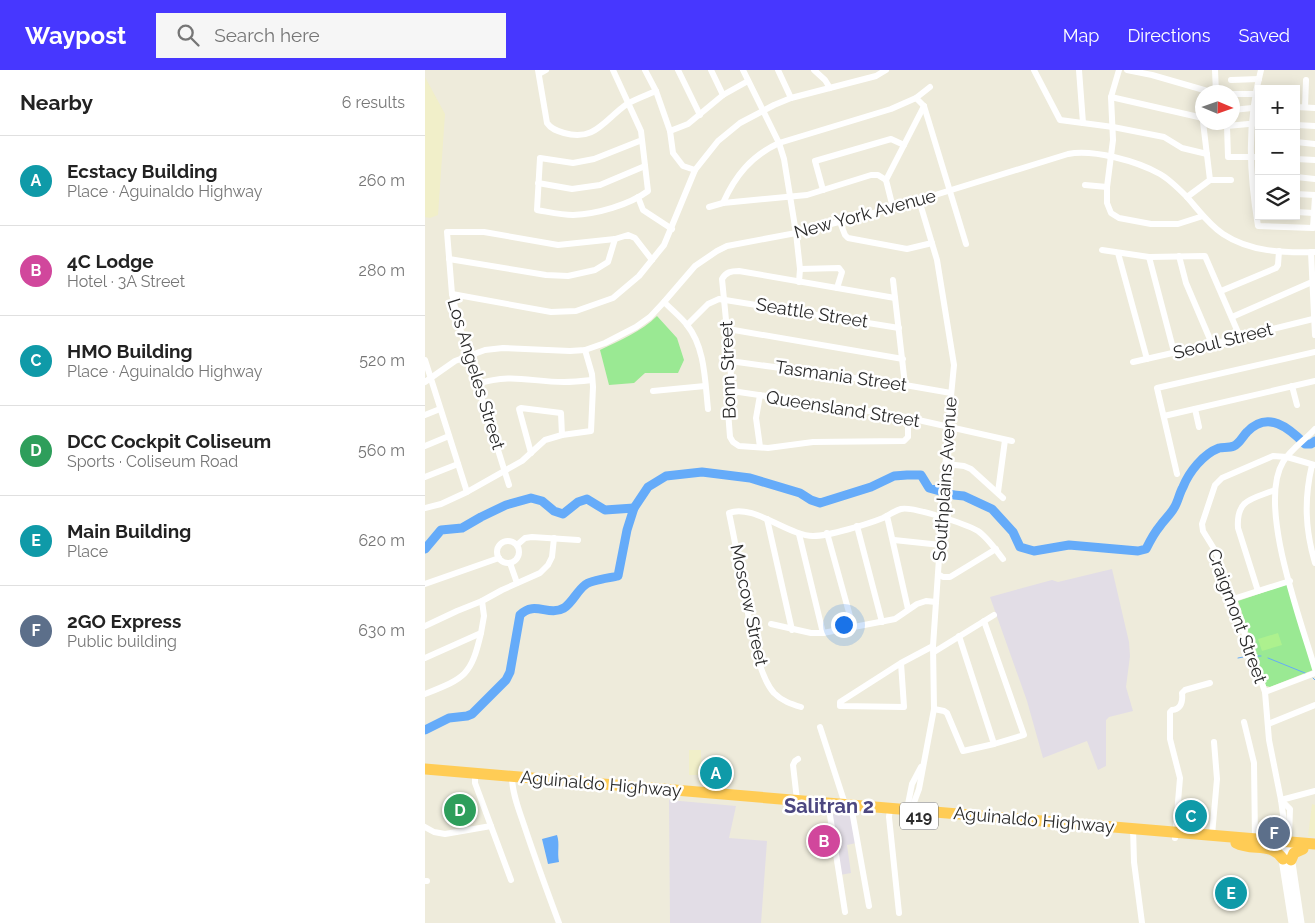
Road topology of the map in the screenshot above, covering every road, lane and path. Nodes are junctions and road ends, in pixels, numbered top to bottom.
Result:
1 (546, 70) edge
2 (613, 70) edge
3 (645, 70) edge
4 (678, 70) edge
5 (711, 70) edge
6 (743, 70) edge
7 (778, 70) edge
8 (814, 70) edge
9 (886, 70) edge
10 (1034, 70) edge
11 (1079, 70) edge
12 (1119, 70) edge
13 (1127, 70) edge
14 (1215, 70) edge
15 (1261, 70) edge
16 (538, 72) edge
17 (1259, 79) junction
18 (1231, 80) dead end
19 (1306, 80) dead end
20 (748, 81) junction
21 (1216, 85) edge
22 (1258, 85) edge
23 (930, 87) dead end
24 (830, 88) junction
25 (1195, 88) edge
26 (656, 91) junction
27 (1240, 94) edge
28 (1255, 94) edge
29 (723, 95) junction
30 (1111, 97) junction
31 (791, 98) junction
32 (916, 98) junction
33 (629, 103) junction
34 (923, 106) junction
35 (1255, 106) edge
36 (1300, 107) edge
37 (1305, 107) junction
38 (1315, 108) edge
39 (1240, 109) edge
40 (762, 110) junction
41 (700, 115) junction
42 (1195, 116) edge
43 (1083, 123) junction
44 (1255, 123) edge
45 (1300, 125) edge
46 (1315, 126) edge
47 (1113, 127) junction
48 (1204, 130) edge
49 (670, 131) junction
50 (642, 140) junction
51 (1250, 140) junction
52 (1255, 140) edge
53 (1300, 142) edge
54 (779, 143) junction
55 (1315, 144) edge
56 (904, 145) junction
57 (1207, 154) junction
58 (1250, 156) junction
59 (1111, 157) junction
60 (1255, 157) edge
61 (1300, 159) edge
62 (1315, 160) edge
63 (645, 166) junction
64 (695, 170) junction
65 (1255, 175) edge
66 (1300, 178) edge
67 (1315, 179) edge
68 (886, 180) junction
69 (1210, 180) junction
70 (1231, 180) dead end
71 (538, 183) junction
72 (1085, 185) dead end
73 (1107, 186) junction
74 (823, 190) junction
75 (951, 191) junction
76 (1300, 194) edge
77 (1315, 196) edge
78 (638, 197) junction
79 (1187, 197) junction
80 (791, 198) junction
81 (919, 200) junction
82 (723, 204) junction
83 (709, 208) dead end
84 (893, 208) junction
85 (1300, 212) edge
86 (1314, 213) edge
87 (1203, 216) junction
88 (1258, 220) edge
89 (840, 222) junction
90 (672, 229) junction
91 (796, 233) junction
92 (615, 239) junction
93 (932, 243) junction
94 (966, 244) dead end
95 (1102, 250) dead end
96 (1279, 252) junction
97 (1313, 252) edge
98 (1118, 253) junction
99 (1179, 256) junction
100 (1149, 257) junction
101 (449, 259) junction
102 (652, 260) junction
103 (800, 269) junction
104 (893, 280) dead end
105 (799, 282) junction
106 (1312, 282) junction
107 (837, 288) junction
108 (1221, 291) junction
109 (452, 294) junction
110 (895, 298) junction
111 (725, 299) junction
112 (664, 302) junction
113 (1232, 317) junction
114 (1313, 319) junction
115 (687, 325) junction
116 (899, 328) junction
117 (728, 329) junction
118 (1315, 334) edge
119 (1240, 337) junction
120 (1212, 344) junction
121 (585, 350) junction
122 (1174, 352) junction
123 (1315, 352) edge
124 (468, 355) junction
125 (903, 359) junction
126 (1147, 359) junction
127 (425, 360) edge
128 (730, 361) junction
129 (1133, 362) dead end
130 (428, 380) edge
131 (592, 380) junction
132 (1315, 381) edge
133 (478, 384) junction
134 (905, 385) junction
135 (705, 386) junction
136 (1292, 386) junction
137 (653, 391) dead end
138 (732, 391) junction
139 (951, 393) junction
140 (760, 395) junction
141 (1297, 406) dead end
142 (440, 409) junction
143 (708, 409) dead end
144 (1195, 409) junction
145 (425, 415) edge
146 (1164, 416) junction
147 (908, 419) junction
148 (948, 427) junction
149 (1199, 427) dead end
150 (1315, 429) edge
151 (562, 435) junction
152 (449, 436) junction
153 (425, 446) edge
154 (760, 447) junction
155 (531, 453) junction
156 (1287, 457) junction
157 (458, 464) junction
158 (946, 464) junction
159 (1314, 465) edge
160 (505, 470) junction
161 (1177, 474) dead end
162 (425, 477) edge
163 (509, 485) dead end
164 (1275, 490) junction
165 (467, 492) junction
166 (998, 492) junction
167 (1003, 498) dead end
168 (425, 508) edge
169 (887, 516) junction
170 (943, 518) junction
171 (767, 519) junction
172 (857, 526) junction
173 (827, 533) junction
174 (799, 534) junction
175 (554, 538) junction
176 (577, 540) dead end
177 (894, 540) junction
178 (941, 544) junction
179 (517, 545) junction
180 (996, 549) junction
181 (499, 558) junction
182 (1003, 559) dead end
183 (510, 563) junction
184 (1315, 563) edge
185 (939, 574) junction
186 (1289, 581) junction
187 (517, 583) junction
188 (425, 584) edge
189 (1258, 591) junction
190 (1233, 599) junction
191 (482, 601) junction
192 (936, 602) junction
193 (908, 609) junction
194 (994, 615) dead end
195 (984, 621) junction
196 (882, 622) junction
197 (771, 624) dead end
198 (425, 626) edge
199 (853, 627) junction
200 (792, 630) junction
201 (823, 633) junction
202 (481, 634) junction
203 (959, 636) junction
204 (933, 649) junction
205 (425, 658) edge
206 (901, 663) junction
207 (1315, 668) edge
208 (1315, 673) edge
209 (1210, 683) dead end
210 (1265, 692) junction
211 (425, 694) edge
212 (1315, 705) edge
213 (801, 707) dead end
214 (934, 708) junction
215 (1244, 722) dead end
216 (1268, 724) junction
217 (820, 727) dead end
218 (1215, 742) dead end
219 (993, 744) junction
220 (798, 760) dead end
221 (425, 770) edge
222 (425, 776) edge
223 (475, 776) junction
224 (512, 780) junction
225 (1315, 791) edge
226 (797, 800) junction
227 (1281, 800) junction
228 (849, 808) junction
229 (829, 809) junction
230 (890, 811) junction
231 (909, 812) junction
232 (491, 826) junction
233 (425, 827) edge
234 (1133, 831) junction
235 (1175, 835) junction
236 (1212, 835) junction
237 (1255, 839) junction
238 (1236, 843) junction
239 (1315, 844) edge
240 (1286, 845) junction
241 (1303, 848) junction
242 (1315, 850) edge
243 (1287, 860) junction
244 (511, 880) dead end
245 (869, 906) dead end
246 (845, 912) dead end
247 (899, 913) dead end
248 (559, 923) edge
249 (1142, 923) edge
250 (1293, 923) edge
251 (1300, 923) edge

1 - 16 street
2 - 33 street
3 - 26 street
4 - 41 street
5 - 29 street
6 - 20 street
7 - 31 street
8 - 24 street
9 - 24 street
10 - 43 street
11 - 43 street
12 - 30 street
13 - 25 street
14 - 21 street
15 - 17 street
16 - 33 street
17 - 18 street
17 - 22 street
19 - 37 street
20 - 29 street
20 - 40 street
23 - 32 street
24 - 31 street
26 - 33 street
26 - 49 street
27 - 28 street
29 - 41 street
30 - 42 street
30 - 47 street
31 - 40 street
32 - 34 street
32 - 54 street
33 - 50 street
34 - 56 street
34 - 75 street
35 - 39 street
36 - 37 street
37 - 38 street
40 - 54 street
40 - 64 street
41 - 49 street
43 - 47 street
44 - 51 street
44 - 58 street
45 - 46 street
47 - 57 street
47 - 59 street
48 - 57 street
49 - 64 street
50 - 63 street
50 - 71 street
51 - 52 street
51 - 58 street
53 - 55 street
54 - 80 street
54 - 82 street
56 - 68 street
56 - 74 street
57 - 69 street
58 - 60 street
58 - 65 street
59 - 73 street
59 - 75 street, New York Avenue
59 - 79 street, New York Avenue
61 - 62 street
63 - 71 street
63 - 78 street
64 - 90 street
66 - 67 street
68 - 74 street
68 - 84 street
69 - 70 street
69 - 79 street
71 - 78 street
72 - 73 street
73 - 87 street
74 - 80 street
75 - 81 street, New York Avenue
75 - 94 street
76 - 77 street
77 - 86 street
78 - 90 street
79 - 87 street, New York Avenue
80 - 82 street
80 - 91 street
81 - 84 street, New York Avenue
81 - 93 street, Southplains Avenue
82 - 83 street
84 - 89 street, New York Avenue
85 - 86 street
86 - 88 street
87 - 96 street, New York Avenue
89 - 91 street, New York Avenue
89 - 93 street
90 - 102 street
91 - 103 street
91 - 112 street, New York Avenue
92 - 101 street
92 - 101 street, Los Angeles Street
92 - 102 street
93 - 139 street, Southplains Avenue
95 - 98 street
96 - 97 street, New York Avenue
96 - 108 street
97 - 106 street
98 - 100 street
98 - 126 street
99 - 100 street
99 - 108 street
99 - 120 street
100 - 122 street
101 - 109 street, Los Angeles Street
102 - 109 street
103 - 105 street
103 - 107 street
104 - 110 street
105 - 107 street, Bonn Street
105 - 111 street, Bonn Street
106 - 113 street
106 - 114 street
107 - 110 street, Bonn Street
108 - 113 street
109 - 124 street, Los Angeles Street
110 - 116 street
111 - 115 street
111 - 116 street, Seattle Street
111 - 117 street, Bonn Street
112 - 115 street
112 - 121 street, New York Avenue
113 - 119 street
114 - 118 street
114 - 119 street, Seoul Street
115 - 135 street
116 - 125 street
117 - 125 street
117 - 128 street, Bonn Street
119 - 120 street, Seoul Street
120 - 122 street, Seoul Street
121 - 124 street, New York Avenue
121 - 131 street
122 - 126 street, Seoul Street
123 - 146 street
124 - 130 street, New York Avenue
124 - 133 street, Los Angeles Street
125 - 134 street
126 - 129 street, Seoul Street
127 - 130 street
128 - 134 street, Tasmania Street
128 - 138 street, Bonn Street
130 - 142 street
131 - 133 street
131 - 151 street
132 - 136 street
133 - 160 street, Los Angeles Street
134 - 139 street, Tasmania Street
135 - 137 street
135 - 143 street
136 - 141 street
136 - 144 street
138 - 140 street, Queensland Street
138 - 154 street, Bonn Street
139 - 148 street, Southplains Avenue
140 - 147 street, Queensland Street
140 - 154 street
142 - 145 street
142 - 152 street
144 - 146 street
144 - 149 street
146 - 161 street
147 - 148 street, Queensland Street
147 - 154 street, Bonn Street
148 - 158 street, Southplains Avenue
148 - 166 street, Queensland Street
150 - 156 street
151 - 155 street
151 - 155 street
152 - 153 street
152 - 157 street
155 - 160 street
156 - 159 street, Craigmont Street
156 - 164 street
156 - 190 street, Craigmont Street
157 - 162 street
157 - 165 street
158 - 166 street
158 - 170 street, Southplains Avenue
159 - 184 street
160 - 163 street, Los Angeles Street
160 - 165 street
164 - 186 street
164 - 189 street
165 - 168 street
166 - 167 street
169 - 170 street
169 - 172 street
169 - 177 street
170 - 178 street, Southplains Avenue
170 - 180 street
171 - 174 street
171 - 200 street
171 - 213 street, Moscow Street
172 - 173 street
172 - 196 street
173 - 174 street
173 - 199 street
174 - 201 street
175 - 176 street
175 - 179 street
175 - 187 street
177 - 178 street
177 - 193 street
178 - 185 street, Southplains Avenue
179 - 181 street
179 - 183 street
180 - 182 street
180 - 185 street
181 - 183 street
181 - 188 street
183 - 187 street
185 - 192 street, Southplains Avenue
186 - 189 street
186 - 207 street
187 - 191 street
189 - 190 street
190 - 210 street, Craigmont Street
191 - 198 street
191 - 202 street
192 - 193 street
192 - 204 street, Southplains Avenue
193 - 196 street
194 - 195 street
195 - 203 street
195 - 219 street
196 - 199 street
197 - 200 street
199 - 201 street
200 - 201 street
202 - 205 street
202 - 211 street
203 - 204 street
203 - 219 street
204 - 206 street
204 - 214 street, Southplains Avenue
206 - 206 street
208 - 210 street
209 - 235 street
210 - 216 street, Craigmont Street
212 - 216 street
214 - 219 street
214 - 231 street, Southplains Avenue
215 - 237 street
216 - 227 street, Craigmont Street
217 - 228 street
218 - 236 street
220 - 226 street
221 - 223 highway, Aguinaldo Highway / 419
222 - 223 highway, Aguinaldo Highway / 419
223 - 224 highway, Aguinaldo Highway / 419
223 - 232 street
224 - 226 highway, Aguinaldo Highway / 419
224 - 229 highway, Aguinaldo Highway / 419
224 - 248 street
225 - 227 street
226 - 228 highway, Aguinaldo Highway / 419
227 - 240 street, Craigmont Street
228 - 229 highway, Aguinaldo Highway / 419
228 - 230 highway, Aguinaldo Highway / 419
228 - 245 street
229 - 246 street
230 - 231 highway, Aguinaldo Highway / 419
230 - 247 street
231 - 234 highway, Aguinaldo Highway / 419
232 - 233 street
232 - 244 street
234 - 235 highway, Aguinaldo Highway / 419
234 - 249 street
235 - 236 highway, Aguinaldo Highway / 419
235 - 238 highway, Aguinaldo Highway / 419
236 - 237 highway, Aguinaldo Highway / 419
237 - 240 highway, Aguinaldo Highway / 419
238 - 240 highway, Aguinaldo Highway / 419
238 - 243 highway
239 - 240 highway, Aguinaldo Highway / 419
240 - 241 highway, Aguinaldo Highway / 419
240 - 243 main road
241 - 242 highway, Aguinaldo Highway / 419
241 - 243 highway
243 - 250 main road
243 - 251 main road

